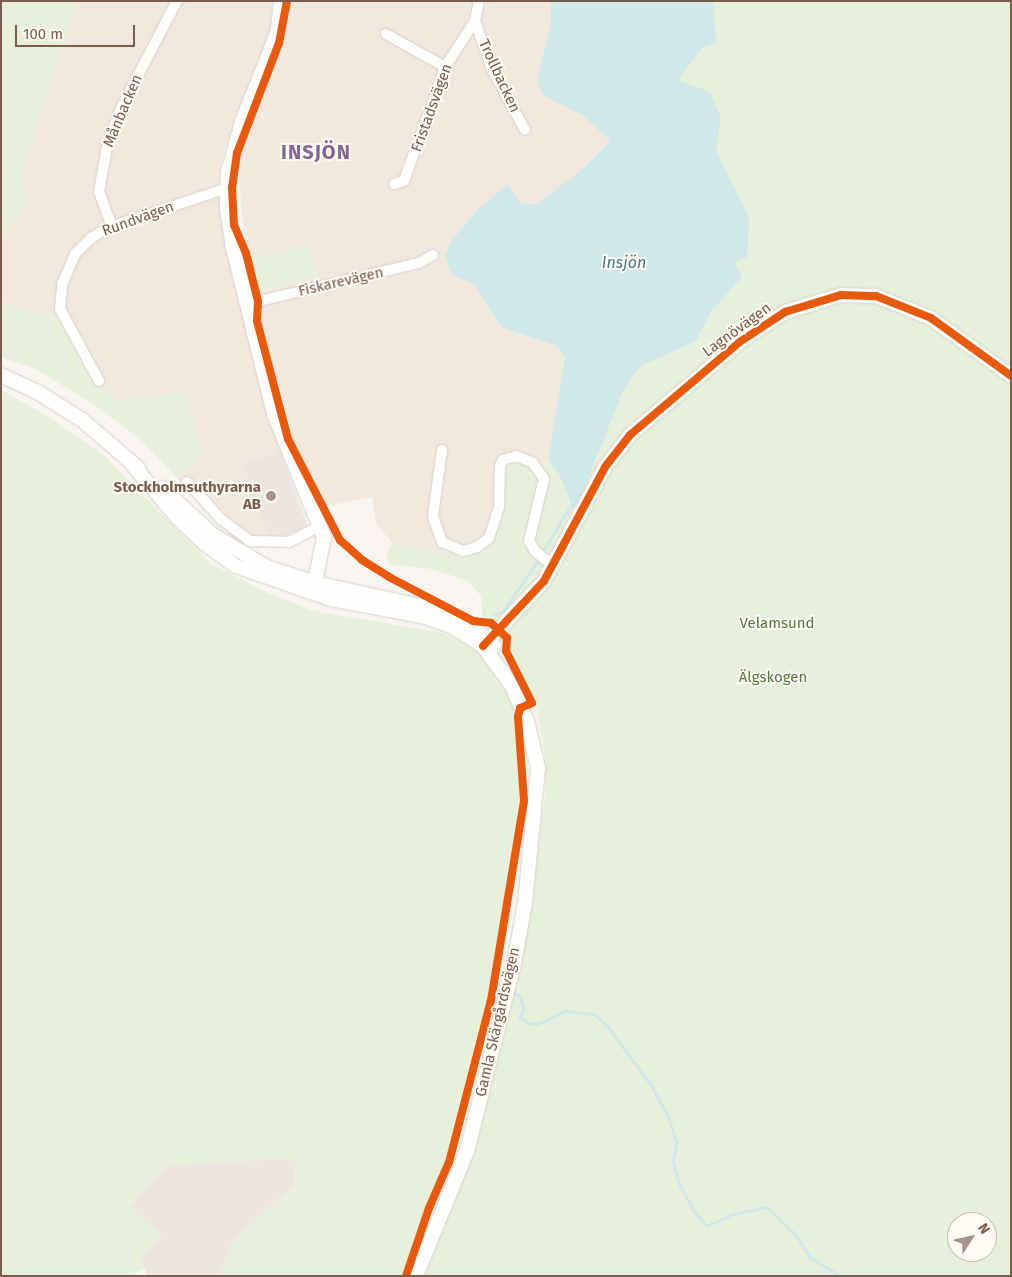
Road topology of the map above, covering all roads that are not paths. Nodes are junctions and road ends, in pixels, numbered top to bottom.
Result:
1 (177, 1) edge
2 (281, 1) edge
3 (479, 1) edge
4 (475, 21) junction
5 (386, 34) dead end
6 (445, 66) junction
7 (525, 130) dead end
8 (394, 184) dead end
9 (227, 188) junction
10 (112, 226) junction
11 (433, 255) dead end
12 (247, 304) junction
13 (1, 375) edge
14 (1011, 376) edge
15 (99, 382) dead end
16 (442, 450) dead end
17 (187, 482) dead end
18 (321, 526) junction
19 (544, 559) junction
20 (314, 588) junction
21 (486, 643) junction
22 (416, 1276) edge

1 - 10 street, Månbacken
2 - 9 main road
3 - 4 street, Fristadsvägen
4 - 6 street, Fristadsvägen
4 - 7 street, Trollbacken
5 - 6 street
6 - 8 street, Fristadsvägen
9 - 10 street, Rundvägen
9 - 12 main road
10 - 15 street, Rundvägen
11 - 12 street, Fiskarevägen
12 - 18 main road
13 - 20 main road, Gamla Skärgårdsvägen
14 - 19 main road, Lagnövägen
16 - 19 street
17 - 18 street
18 - 20 main road
19 - 21 main road, Lagnövägen
20 - 21 main road, Gamla Skärgårdsvägen
21 - 22 main road, Gamla Skärgårdsvägen

